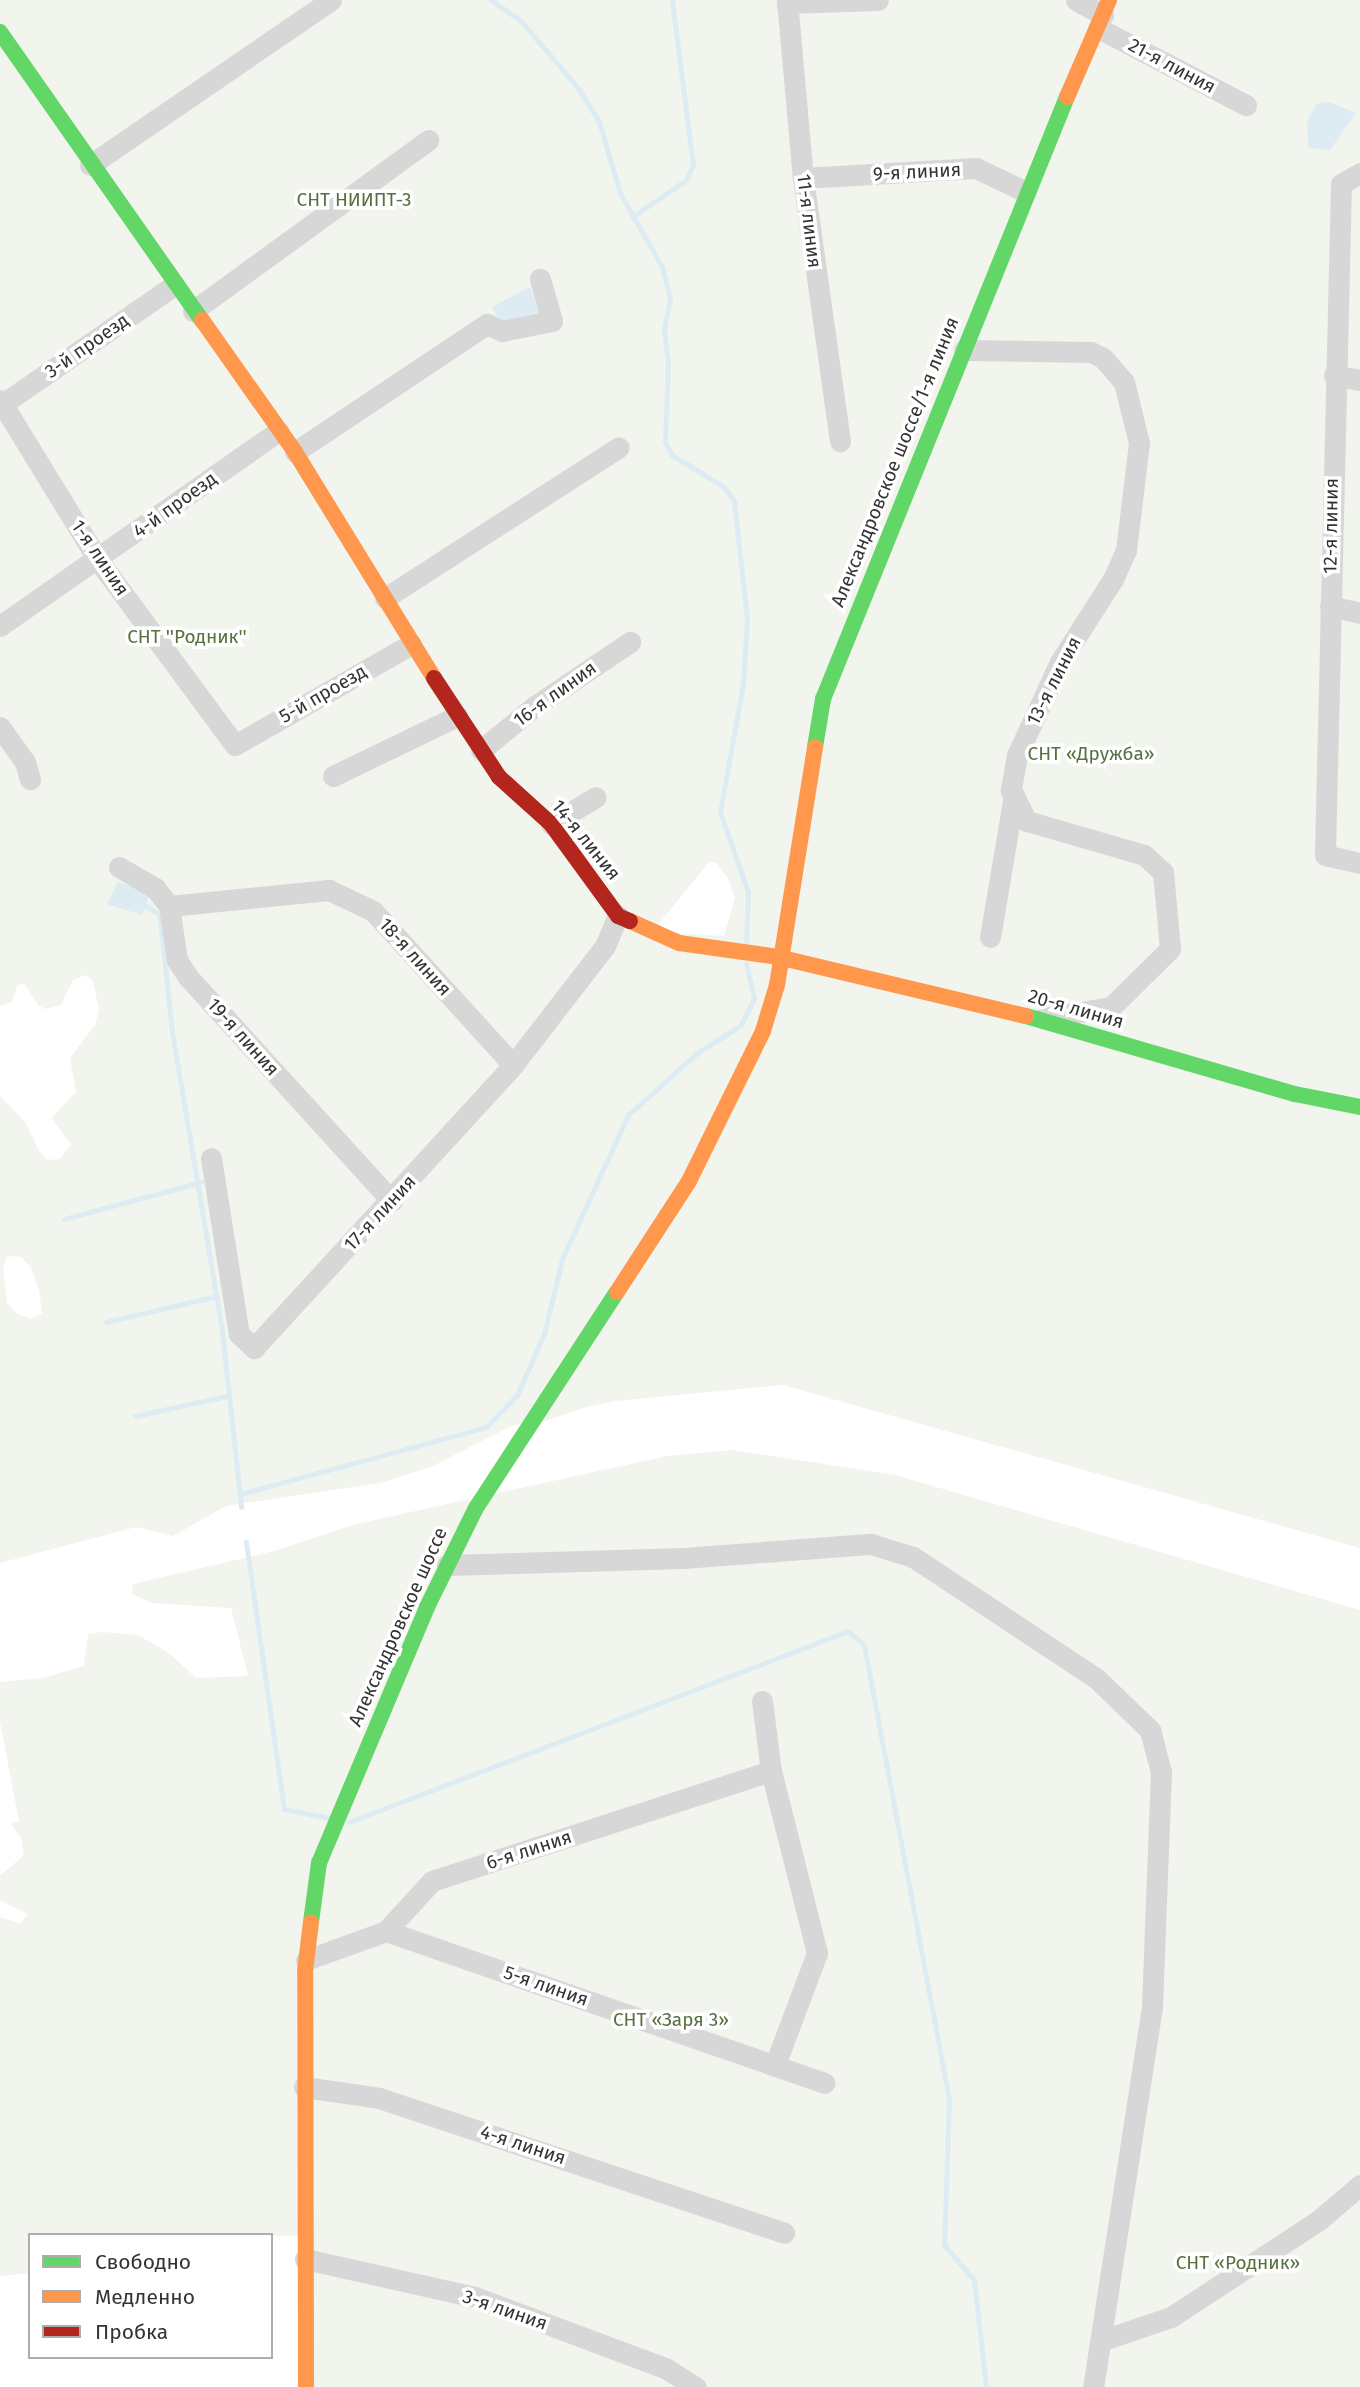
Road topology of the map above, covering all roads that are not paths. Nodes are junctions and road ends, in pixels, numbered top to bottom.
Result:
1 (331, 0) edge
2 (878, 0) edge
3 (1076, 0) edge
4 (787, 1) edge
5 (1103, 14) edge
6 (0, 33) edge
7 (1246, 105) dead end
8 (428, 140) dead end
9 (90, 165) junction
10 (1360, 173) edge
11 (803, 178) junction
12 (1026, 192) junction
13 (540, 279) dead end
14 (174, 285) junction
15 (193, 311) junction
16 (964, 350) junction
17 (1334, 375) junction
18 (1360, 380) edge
19 (1, 403) edge
20 (279, 431) junction
21 (840, 441) dead end
22 (619, 447) dead end
23 (295, 452) junction
24 (98, 560) junction
25 (386, 598) junction
26 (1330, 606) junction
27 (1360, 613) edge
28 (0, 626) edge
29 (630, 642) dead end
30 (415, 651) junction
31 (457, 716) junction
32 (0, 727) edge
33 (235, 744) joint
34 (481, 750) junction
35 (333, 776) dead end
36 (30, 779) dead end
37 (1014, 795) junction
38 (596, 797) dead end
39 (551, 824) junction
40 (1360, 863) edge
41 (119, 867) dead end
42 (169, 906) junction
43 (618, 916) junction
44 (990, 937) dead end
45 (778, 957) junction
46 (1037, 1019) junction
47 (513, 1065) junction
48 (1360, 1107) edge
49 (211, 1158) dead end
50 (393, 1201) junction
51 (447, 1565) junction
52 (762, 1700) dead end
53 (771, 1771) junction
54 (386, 1931) junction
55 (306, 1959) junction
56 (775, 2066) junction
57 (824, 2083) dead end
58 (304, 2087) junction
59 (1360, 2185) edge
60 (784, 2233) dead end
61 (305, 2259) junction
62 (1103, 2340) junction
63 (661, 2377) edge
64 (306, 2387) edge
65 (696, 2387) edge
66 (1093, 2387) edge

1 - 9 street
2 - 4 street
3 - 5 street, 21-я линия
4 - 11 street, 11-я линия
5 - 7 street, 21-я линия
5 - 12 street, Александровское шоссе/1-я линия
6 - 9 street, 14-я линия
8 - 15 street
9 - 14 street, 14-я линия
10 - 17 street, 12-я линия
11 - 12 street, 9-я линия
11 - 21 street, 11-я линия
12 - 16 street, Александровское шоссе/1-я линия
13 - 23 street
14 - 15 street, 14-я линия
14 - 19 street, 3-й проезд
15 - 20 street, 14-я линия
16 - 37 street, 13-я линия
16 - 45 street, Александровское шоссе/1-я линия
17 - 18 street
17 - 26 street, 12-я линия
19 - 24 street, 1-я линия
20 - 23 street, 14-я линия
20 - 24 street, 4-й проезд
22 - 25 street
23 - 25 street, 14-я линия
24 - 28 street, 4-й проезд
24 - 33 street, 1-я линия
25 - 30 street, 14-я линия
26 - 27 street
26 - 40 street, 12-я линия
29 - 34 street, 16-я линия
30 - 31 street, 14-я линия
30 - 33 street, 5-й проезд
31 - 34 street, 14-я линия
31 - 35 street
32 - 36 street
34 - 39 street, 14-я линия
37 - 44 street, 13-я линия
37 - 46 street
38 - 39 street
39 - 43 street, 14-я линия
41 - 42 street
42 - 47 street, 18-я линия
42 - 50 street, 19-я линия
43 - 45 street
43 - 47 street, 17-я линия
45 - 46 street, 20-я линия
45 - 51 street, Александровское шоссе
46 - 48 street, 20-я линия
47 - 50 street, 17-я линия
49 - 50 street, 17-я линия
51 - 55 street, Александровское шоссе
51 - 62 street
52 - 53 street
53 - 54 street, 6-я линия
53 - 56 street
54 - 55 street, 6-я линия
54 - 56 street, 5-я линия
55 - 58 street, Александровское шоссе
56 - 57 street, 5-я линия
58 - 60 street, 4-я линия
58 - 61 street, Александровское шоссе
59 - 62 street
61 - 63 street, 3-я линия
61 - 64 street, Александровское шоссе
62 - 66 street
63 - 65 street, 3-я линия

